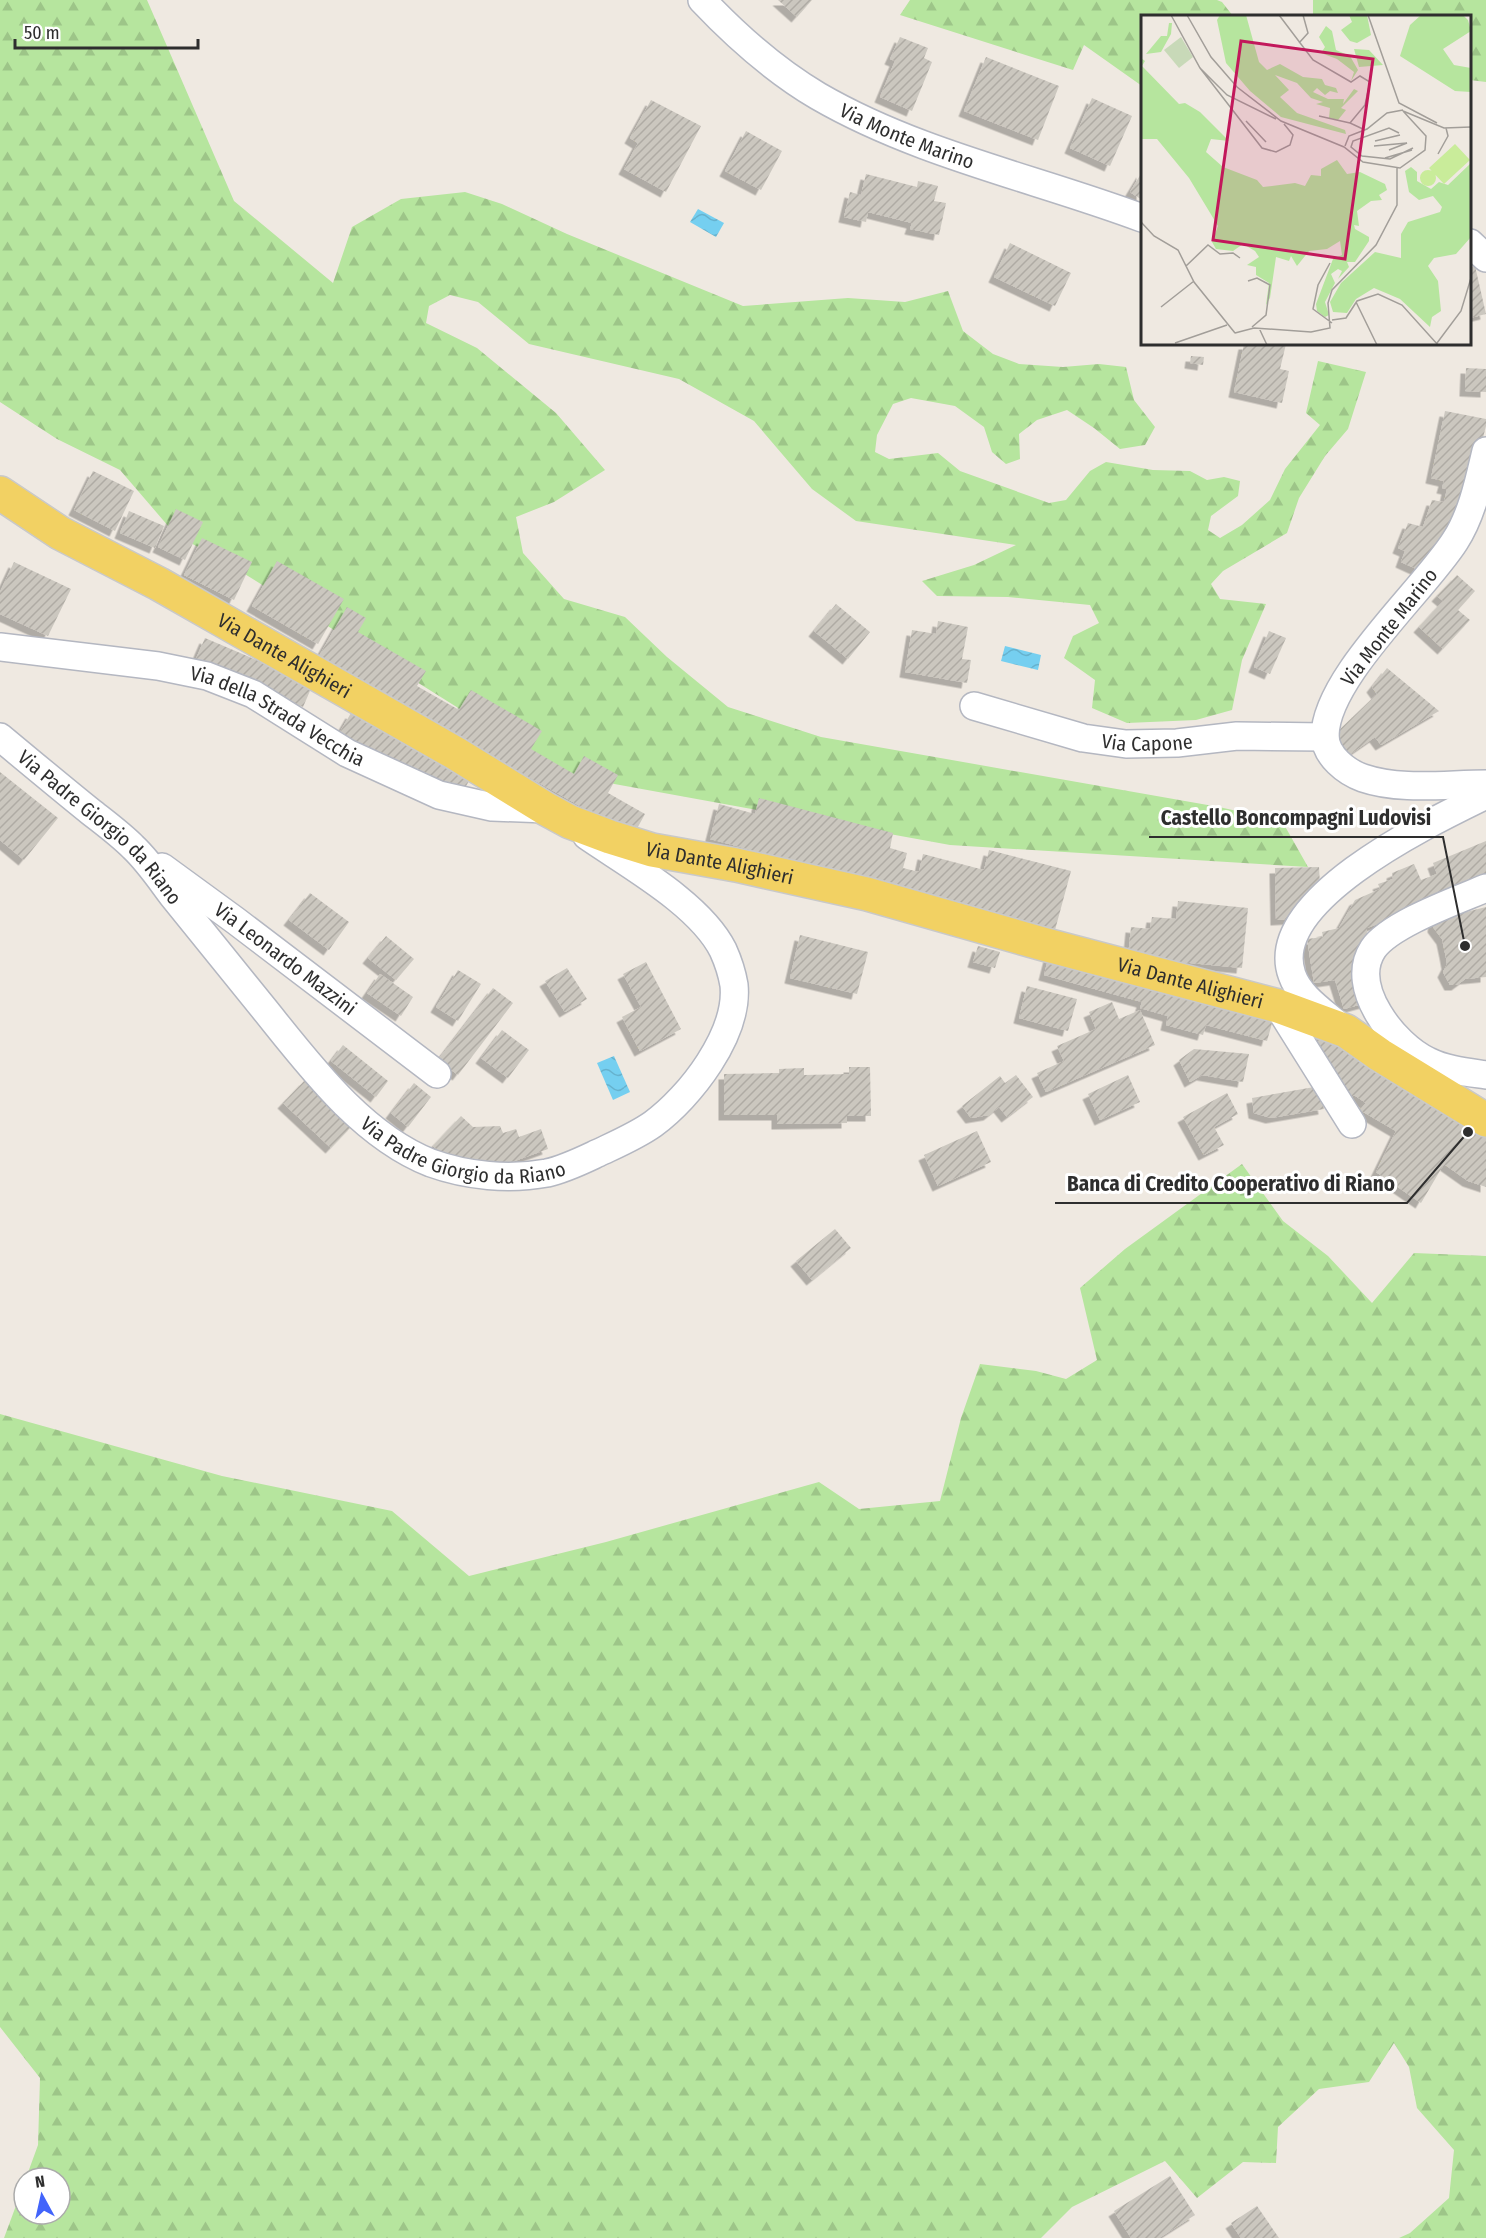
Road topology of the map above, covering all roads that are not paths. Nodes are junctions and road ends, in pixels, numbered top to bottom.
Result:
1 (702, 0) edge
2 (1141, 217) edge
3 (1471, 244) edge
4 (1486, 258) edge
5 (1486, 451) edge
6 (0, 493) edge
7 (0, 647) edge
8 (974, 706) dead end
9 (0, 737) edge
10 (1325, 737) junction
11 (1486, 784) edge
12 (1486, 795) edge
13 (546, 809) junction
14 (134, 848) junction
15 (1486, 888) edge
16 (1278, 1006) junction
17 (1346, 1031) junction
18 (1422, 1066) junction
19 (437, 1074) dead end
20 (1486, 1075) edge
21 (1486, 1120) edge
22 (1352, 1124) dead end

1 - 2 street, Via Monte Marino
3 - 4 street
5 - 10 street, Via Monte Marino
6 - 13 main road, Via Dante Alighieri
7 - 13 street, Via della Strada Vecchia
8 - 10 street, Via Capone
9 - 14 street, Via Padre Giorgio da Riano
10 - 11 street
12 - 17 street
13 - 14 street, Via Padre Giorgio da Riano
13 - 16 main road, Via Dante Alighieri
14 - 19 street, Via Leonardo Mazzini
15 - 18 street
16 - 17 main road, Via Dante Alighieri
16 - 22 street
17 - 18 main road, Via Dante Alighieri
18 - 20 street
18 - 21 main road, Via Dante Alighieri

